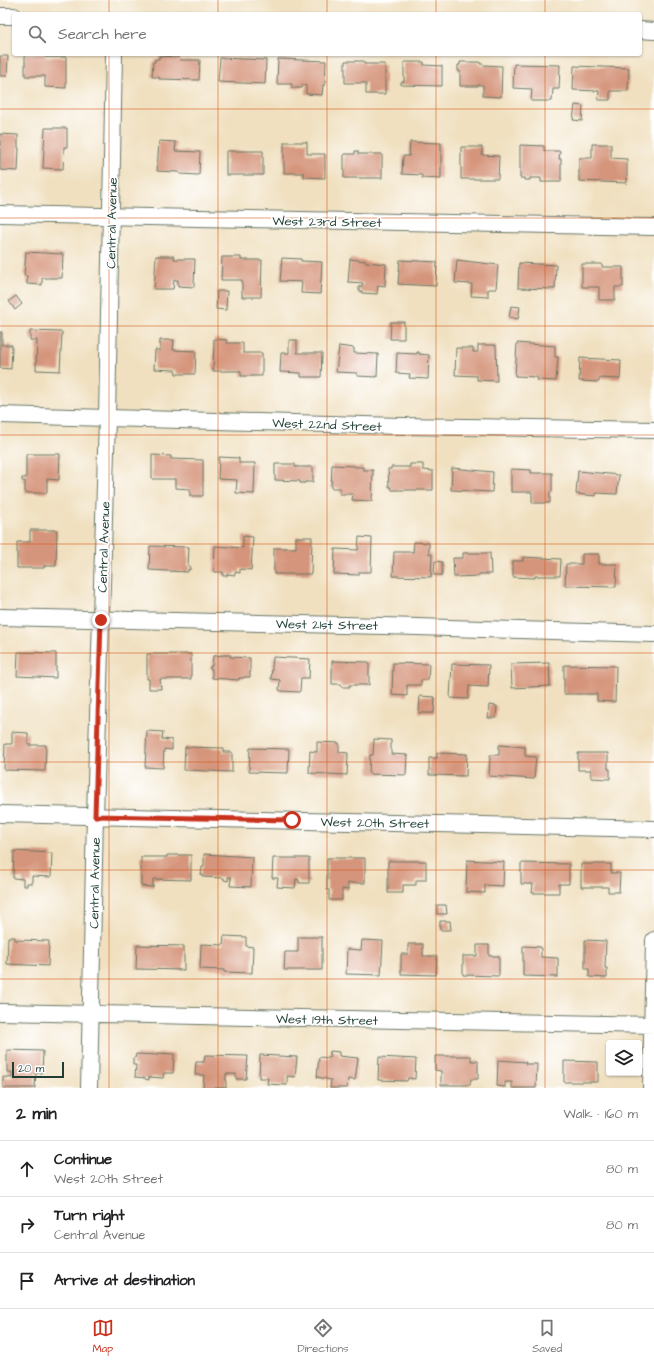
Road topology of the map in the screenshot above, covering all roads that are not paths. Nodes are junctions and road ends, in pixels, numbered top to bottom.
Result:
1 (0, 16) edge
2 (12, 16) edge
3 (642, 30) edge
4 (654, 31) edge
5 (114, 56) edge
6 (0, 214) edge
7 (111, 217) junction
8 (654, 227) edge
9 (0, 415) edge
10 (107, 418) junction
11 (654, 430) edge
12 (0, 617) edge
13 (101, 620) junction
14 (654, 634) edge
15 (0, 814) edge
16 (95, 816) junction
17 (654, 829) edge
18 (654, 940) edge
19 (0, 1012) edge
20 (91, 1015) junction
21 (653, 1025) edge
22 (89, 1088) edge
23 (651, 1088) edge

1 - 2 street
3 - 4 street
5 - 7 street, Central Avenue
6 - 7 street, West 23rd Street
7 - 8 street, West 23rd Street
7 - 10 street, Central Avenue
9 - 10 street, West 22nd Street
10 - 11 street, West 22nd Street
10 - 13 street, Central Avenue
12 - 13 street, West 21st Street
13 - 14 street, West 21st Street
13 - 16 street, Central Avenue
15 - 16 street, West 20th Street
16 - 17 street, West 20th Street
16 - 20 street, Central Avenue
18 - 21 street
19 - 20 street, West 19th Street
20 - 21 street, West 19th Street
20 - 22 street, Central Avenue
21 - 23 street

